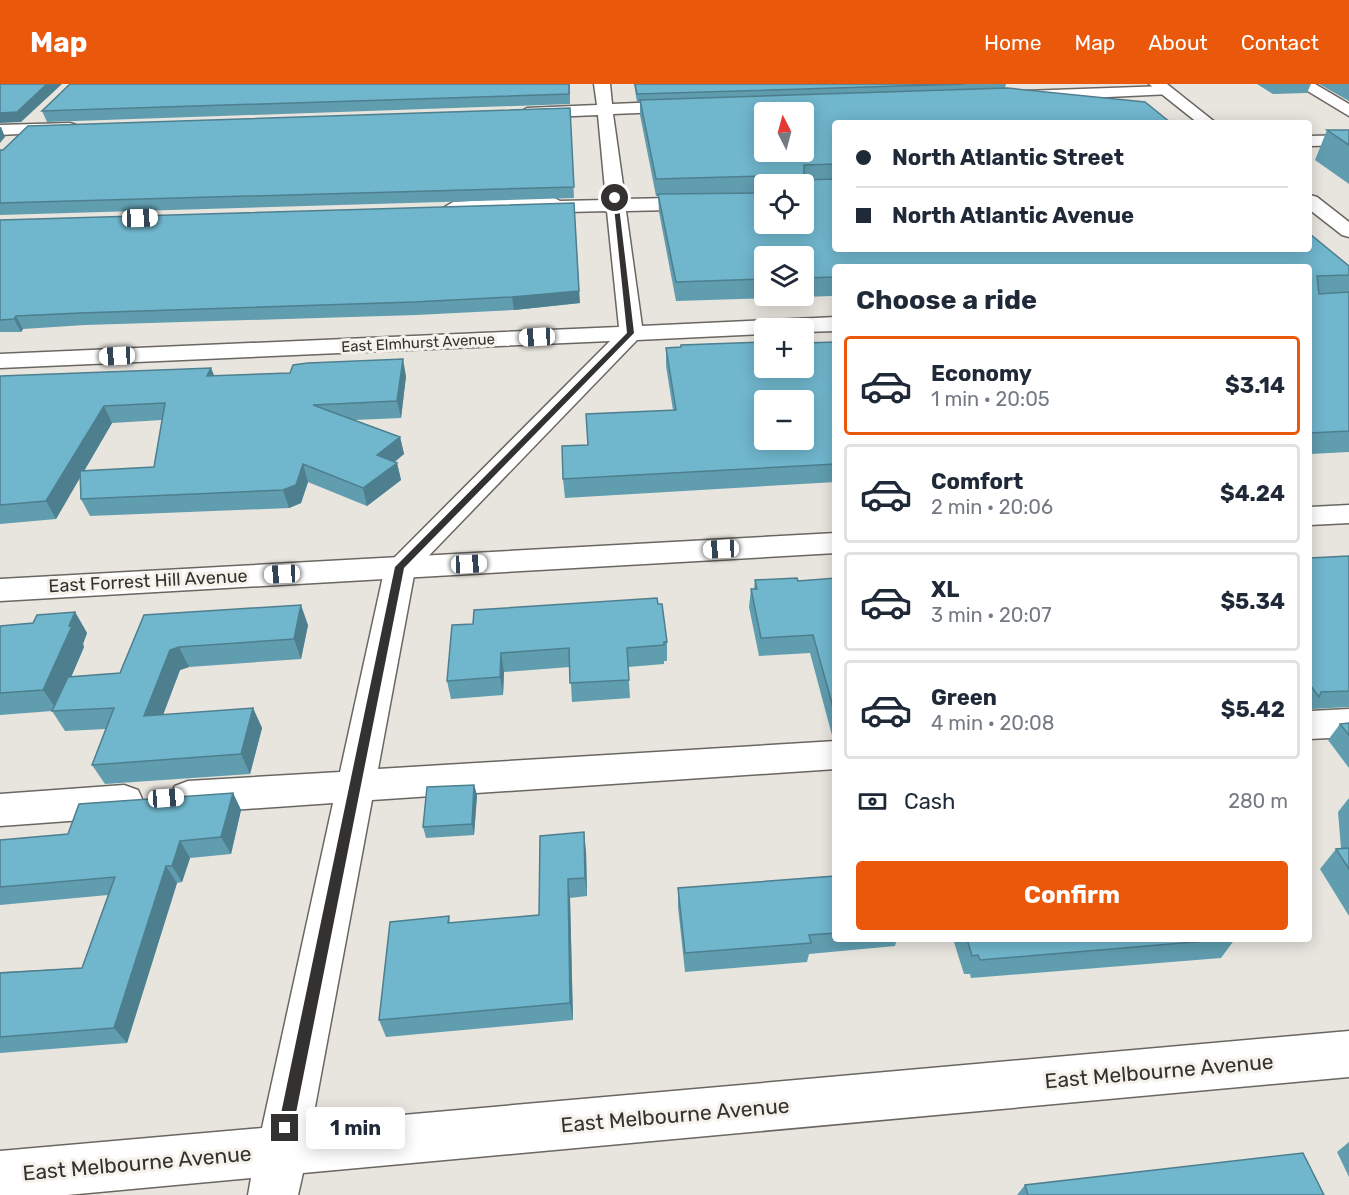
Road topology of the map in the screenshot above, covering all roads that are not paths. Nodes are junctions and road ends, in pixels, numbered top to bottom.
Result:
1 (602, 84) edge
2 (1311, 88) edge
3 (1167, 91) edge
4 (1349, 91) edge
5 (1011, 100) edge
6 (703, 109) edge
7 (1349, 111) edge
8 (605, 112) junction
9 (42, 114) edge
10 (510, 115) edge
11 (1204, 120) edge
12 (85, 127) edge
13 (26, 129) junction
14 (0, 130) edge
15 (1349, 140) edge
16 (1312, 141) edge
17 (6, 148) edge
18 (754, 193) edge
19 (616, 202) junction
20 (754, 202) edge
21 (1312, 203) edge
22 (436, 209) edge
23 (1349, 231) edge
24 (832, 324) edge
25 (631, 333) junction
26 (0, 361) edge
27 (1349, 514) edge
28 (1312, 516) edge
29 (832, 543) edge
30 (400, 567) junction
31 (0, 590) edge
32 (1349, 723) edge
33 (1312, 725) edge
34 (832, 755) edge
35 (355, 784) junction
36 (0, 810) edge
37 (1349, 1054) edge
38 (277, 1173) edge
39 (0, 1176) edge

1 - 8 street
2 - 4 street
2 - 7 street
3 - 5 street
3 - 11 street
6 - 8 street
8 - 10 street
8 - 19 street
9 - 13 street
12 - 13 street
13 - 14 street
13 - 17 street
15 - 16 street
18 - 19 street
19 - 20 street
19 - 22 street
19 - 25 street
21 - 23 street
24 - 25 street, East Elmhurst Avenue
25 - 26 street, East Elmhurst Avenue
25 - 30 street
27 - 28 street
29 - 30 street, East Forrest Hill Avenue
30 - 31 street, East Forrest Hill Avenue
30 - 35 street
32 - 33 street
34 - 35 street
35 - 36 street
35 - 38 street
37 - 38 street, East Melbourne Avenue
38 - 39 street, East Melbourne Avenue

